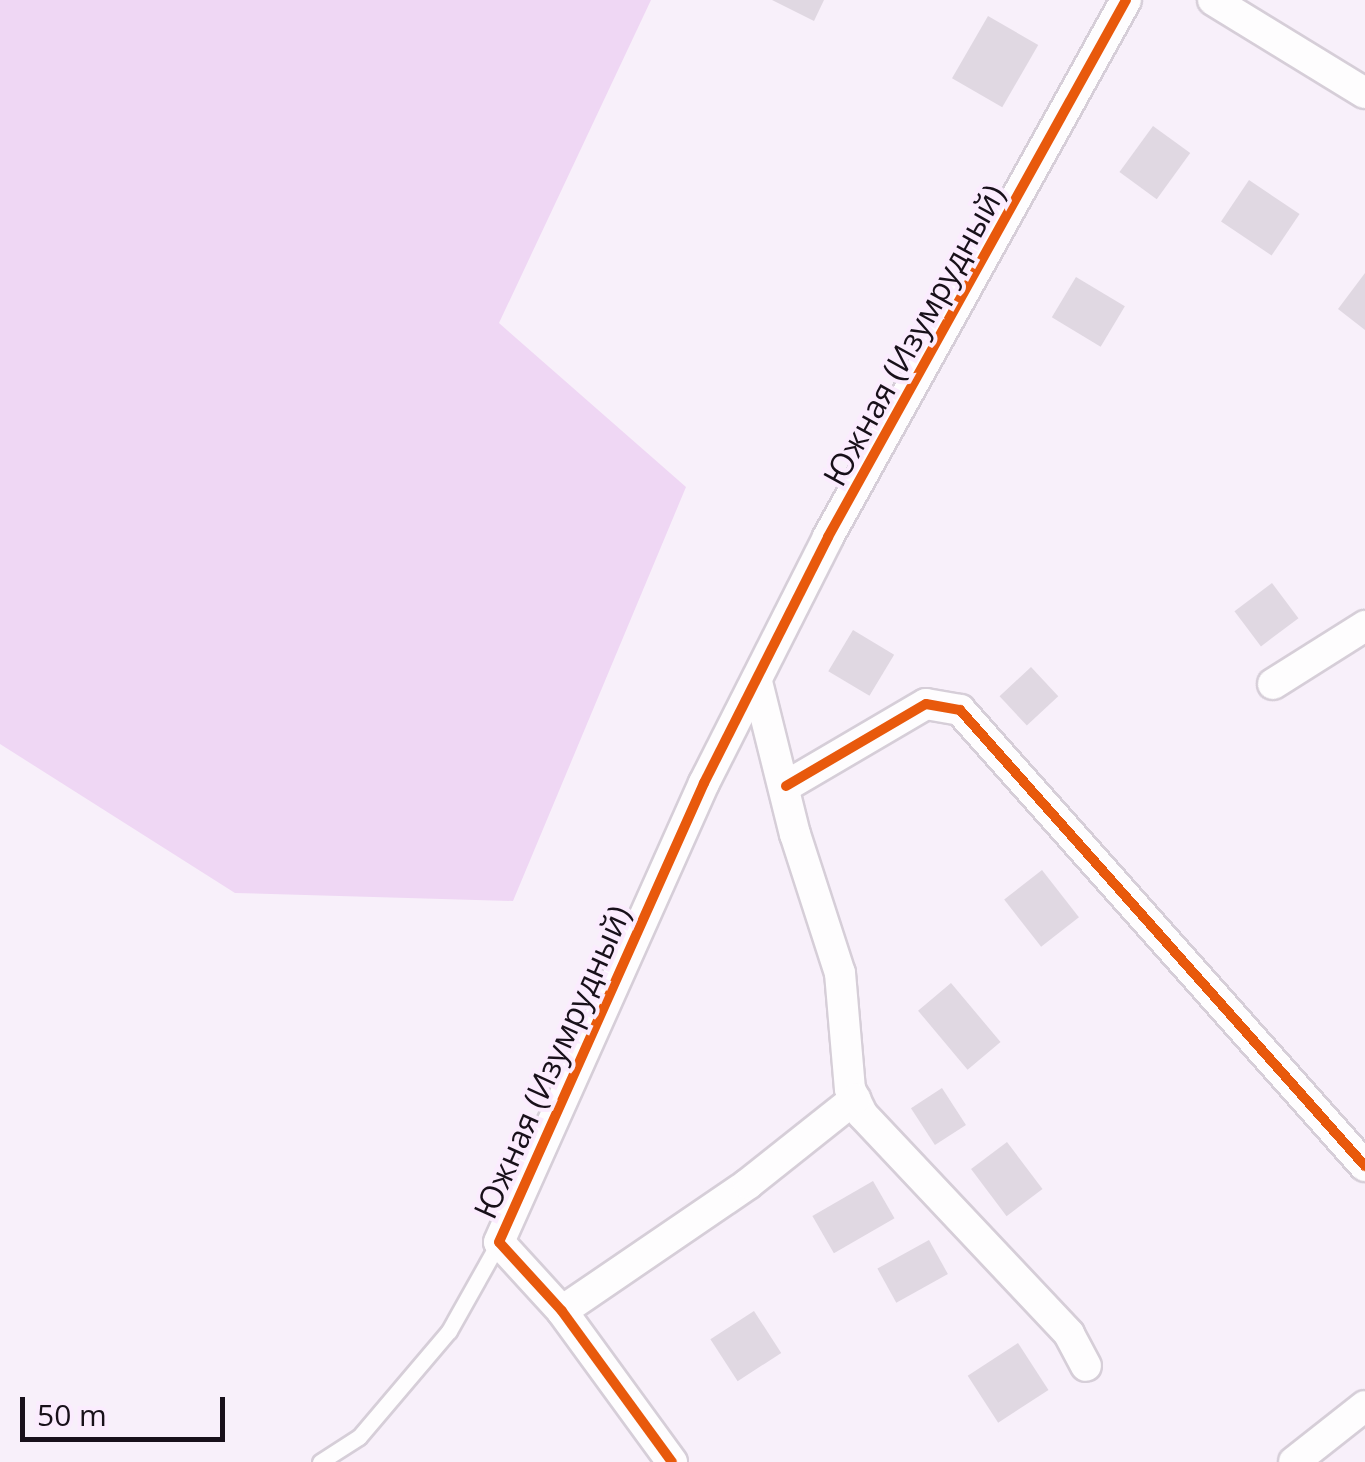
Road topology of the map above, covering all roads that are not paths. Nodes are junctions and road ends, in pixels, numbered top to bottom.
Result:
1 (1126, 0) edge
2 (1213, 0) edge
3 (1365, 94) edge
4 (1365, 626) edge
5 (758, 682) junction
6 (1273, 684) dead end
7 (786, 786) junction
8 (855, 1099) junction
9 (1365, 1166) edge
10 (498, 1242) junction
11 (562, 1311) junction
12 (1086, 1366) dead end
13 (1365, 1406) edge
14 (320, 1462) edge
15 (672, 1462) edge
16 (1294, 1462) edge

1 - 5 street, Южная (Изумрудный)
2 - 3 street
4 - 6 street
5 - 7 street
5 - 10 street, Южная (Изумрудный)
7 - 8 street
7 - 9 street
8 - 11 street
8 - 12 street
10 - 11 street
10 - 14 lane, Южная (Изумрудный)
11 - 15 street
13 - 16 street

